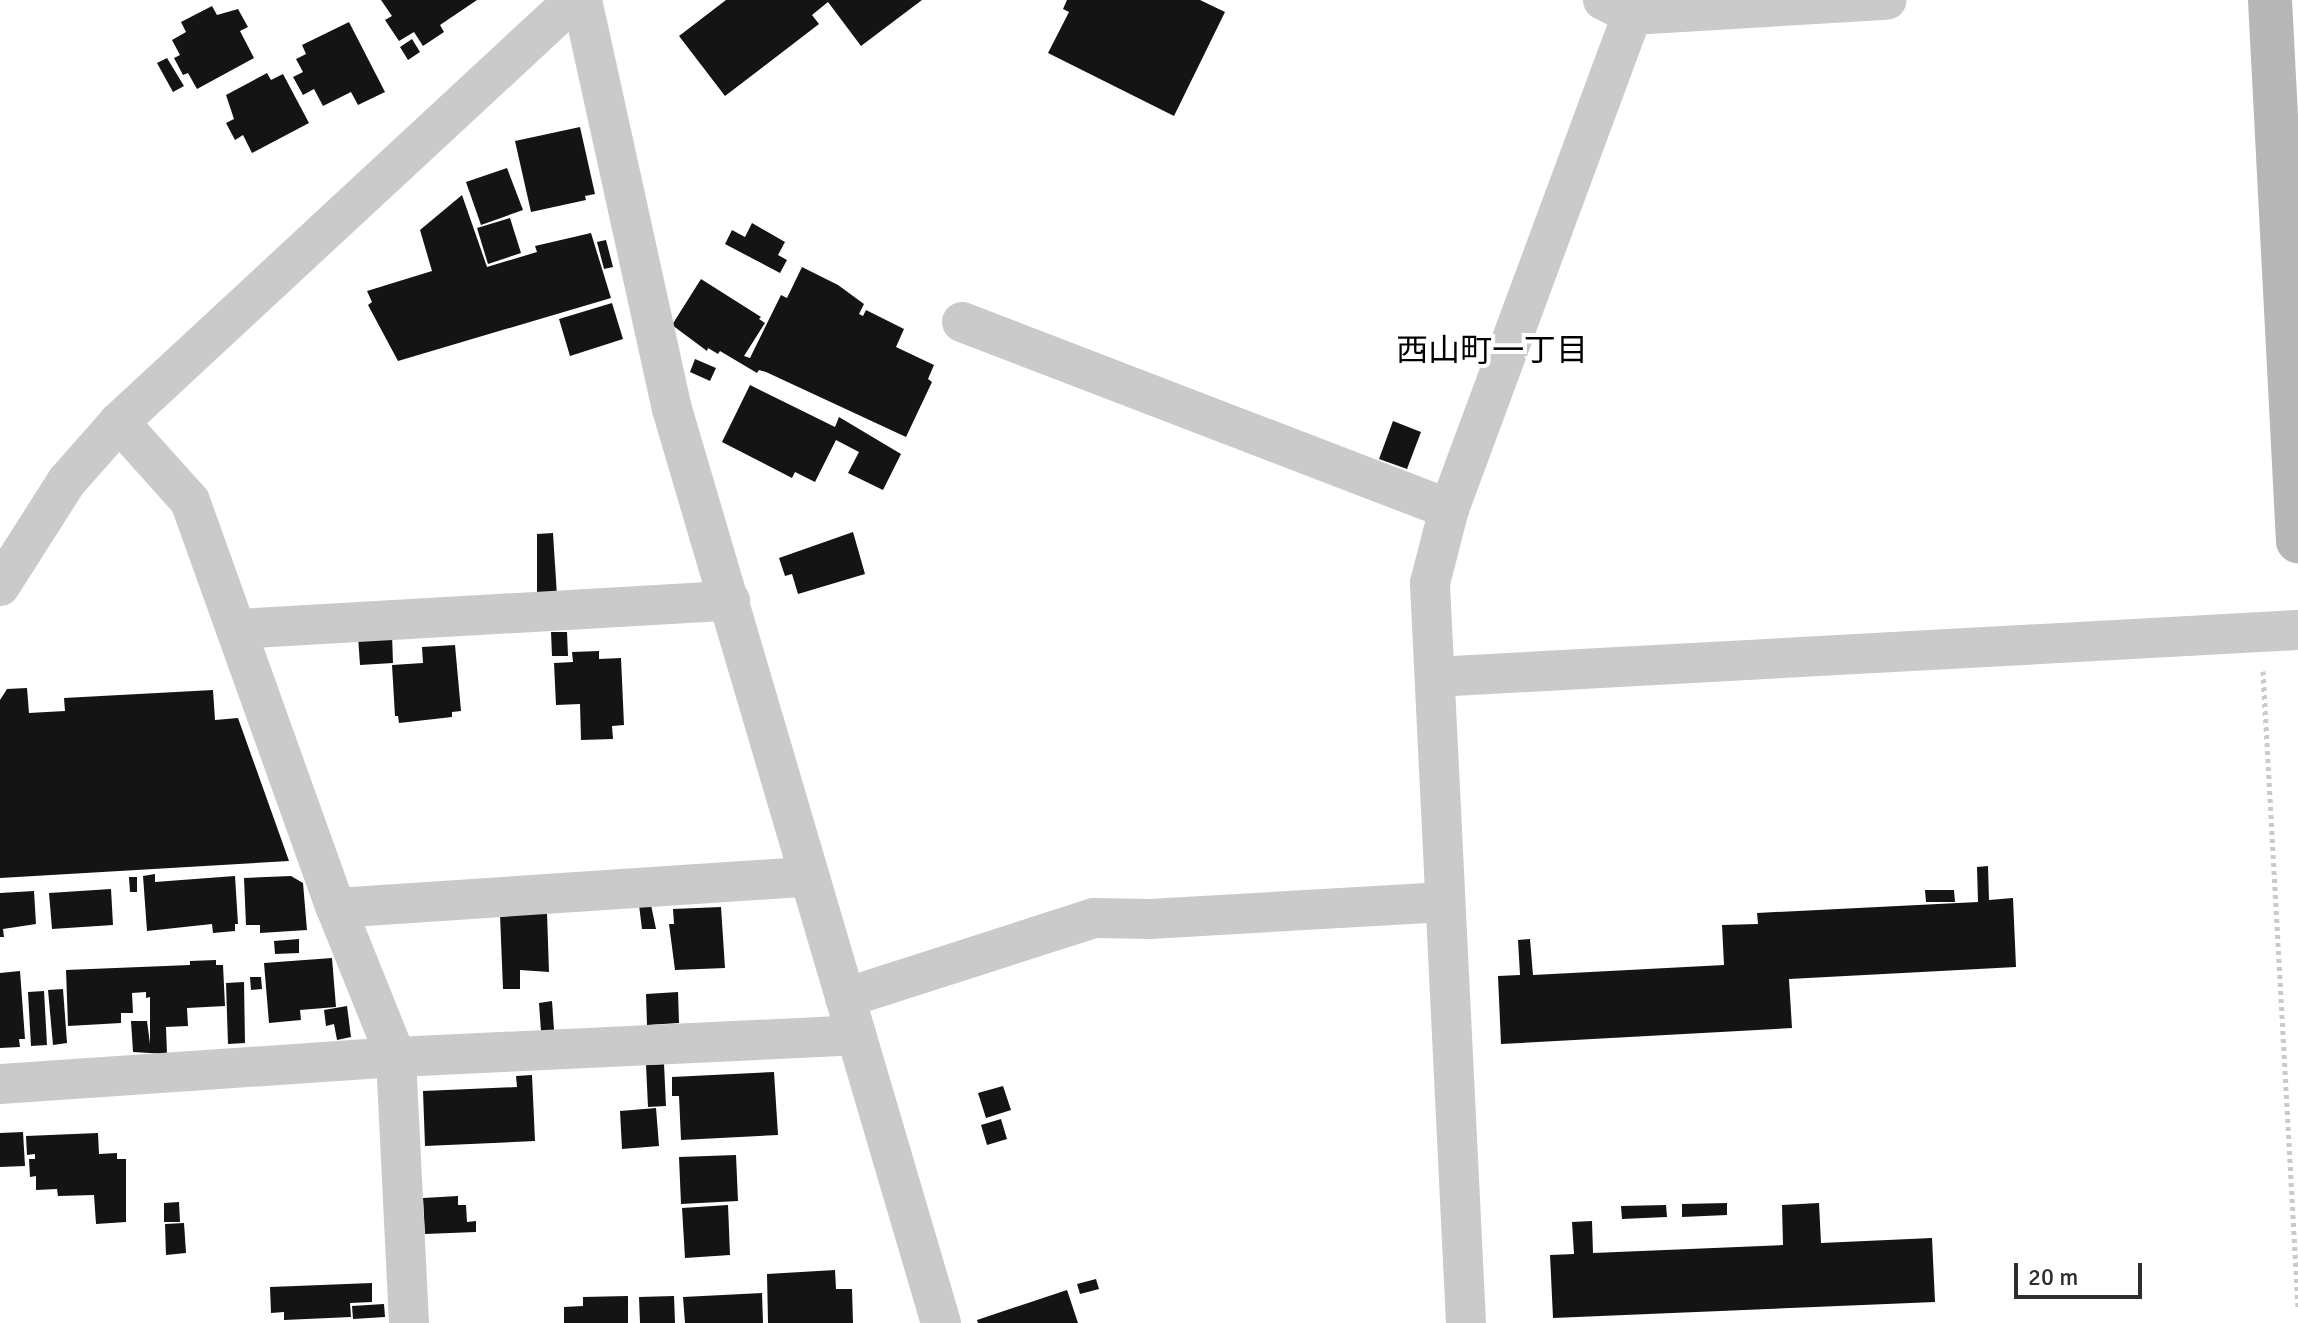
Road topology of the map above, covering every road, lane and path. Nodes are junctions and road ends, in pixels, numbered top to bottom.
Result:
1 (574, 0) edge
2 (582, 0) edge
3 (1883, 0) edge
4 (2270, 0) edge
5 (1618, 8) edge
6 (962, 322) dead end
7 (119, 422) junction
8 (1449, 509) junction
9 (2298, 541) edge
10 (0, 586) edge
11 (730, 601) junction
12 (238, 629) junction
13 (2298, 630) edge
14 (2262, 665) dead end
15 (1435, 677) junction
16 (808, 877) junction
17 (1445, 902) junction
18 (336, 908) junction
19 (850, 1016) junction
20 (396, 1057) junction
21 (0, 1084) edge
22 (2298, 1307) edge
23 (409, 1323) edge
24 (941, 1323) edge
25 (1466, 1323) edge

1 - 7 street
2 - 11 street
3 - 5 street
4 - 9 street
5 - 8 street
6 - 8 street
7 - 10 street
7 - 12 street
8 - 15 street
11 - 12 street
11 - 16 street
12 - 18 street
13 - 15 street
14 - 22 path
15 - 17 street
16 - 18 street
16 - 19 street
17 - 19 street
17 - 25 street
18 - 20 street
19 - 20 street
19 - 24 street
20 - 21 street
20 - 23 street

